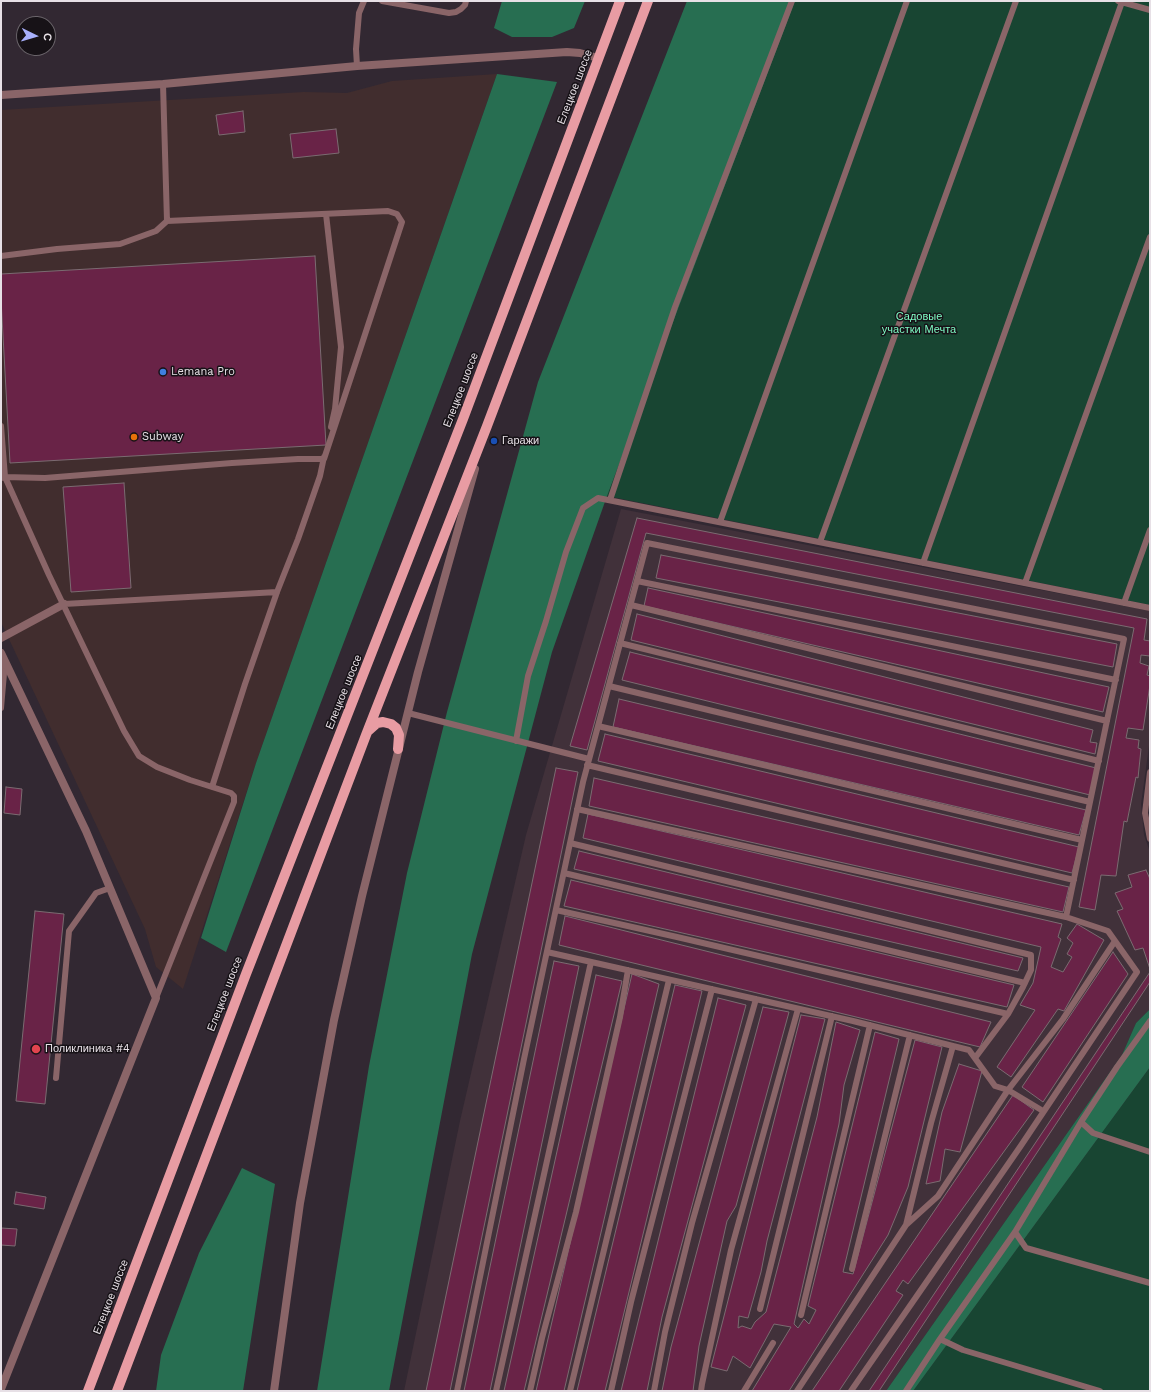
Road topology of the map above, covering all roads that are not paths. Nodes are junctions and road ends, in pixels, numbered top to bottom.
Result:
1 (364, 1) edge
2 (382, 1) edge
3 (466, 1) edge
4 (620, 1) edge
5 (648, 1) edge
6 (792, 1) edge
7 (907, 1) edge
8 (1016, 1) edge
9 (1120, 2) edge
10 (1150, 10) edge
11 (598, 58) junction
12 (357, 66) junction
13 (163, 84) junction
14 (1, 95) edge
15 (326, 214) junction
16 (167, 221) junction
17 (1150, 238) edge
18 (1, 256) edge
19 (1, 426) edge
20 (486, 426) junction
21 (324, 459) junction
22 (3, 478) edge
23 (610, 500) junction
24 (720, 522) junction
25 (1150, 530) edge
26 (820, 542) junction
27 (923, 563) junction
28 (637, 581) junction
29 (1025, 583) junction
30 (277, 592) junction
31 (1124, 603) junction
32 (64, 604) junction
33 (631, 605) junction
34 (1150, 608) edge
35 (1, 638) edge
36 (620, 643) junction
37 (1, 653) edge
38 (5, 662) junction
39 (1116, 680) junction
40 (609, 686) junction
41 (1, 708) edge
42 (408, 713) junction
43 (1107, 721) junction
44 (598, 726) junction
45 (366, 734) junction
46 (516, 742) junction
47 (398, 749) junction
48 (1099, 761) junction
49 (588, 762) junction
50 (1150, 776) edge
51 (212, 787) junction
52 (1090, 802) junction
53 (577, 809) junction
54 (1150, 838) edge
55 (1082, 840) junction
56 (570, 843) junction
57 (564, 873) junction
58 (1074, 880) junction
59 (110, 888) junction
60 (556, 910) junction
61 (1066, 917) junction
62 (1115, 941) junction
63 (547, 952) junction
64 (590, 962) junction
65 (628, 970) junction
66 (669, 980) junction
67 (1025, 983) junction
68 (712, 989) junction
69 (156, 998) junction
70 (756, 999) junction
71 (798, 1009) junction
72 (1008, 1014) junction
73 (832, 1016) junction
74 (1149, 1024) edge
75 (870, 1025) junction
76 (910, 1035) junction
77 (953, 1046) junction
78 (975, 1058) junction
79 (56, 1078) dead end
80 (1008, 1090) junction
81 (1043, 1112) junction
82 (1081, 1122) junction
83 (1150, 1152) edge
84 (906, 1225) junction
85 (1015, 1232) junction
86 (852, 1269) dead end
87 (1150, 1283) edge
88 (760, 1309) dead end
89 (801, 1315) dead end
90 (940, 1340) junction
91 (773, 1343) dead end
92 (1, 1389) edge
93 (88, 1391) edge
94 (117, 1391) edge
95 (274, 1391) edge
96 (457, 1391) edge
97 (496, 1391) edge
98 (530, 1391) edge
99 (570, 1391) edge
100 (611, 1391) edge
101 (654, 1391) edge
102 (701, 1391) edge
103 (744, 1391) edge
104 (797, 1391) edge
105 (851, 1391) edge
106 (906, 1391) edge
107 (1100, 1391) edge

1 - 12 lane
2 - 3 lane
4 - 11 main road, Елецкое шоссе
5 - 20 main road
6 - 23 lane
7 - 24 lane
8 - 26 lane
9 - 10 lane
9 - 27 lane
11 - 12 street
11 - 93 main road, Елецкое шоссе
12 - 13 street
13 - 14 street
13 - 16 lane
15 - 16 lane
15 - 21 lane
15 - 21 lane
16 - 18 lane
17 - 29 lane
19 - 22 lane
20 - 42 street
20 - 45 main road
21 - 22 lane
21 - 30 lane
22 - 32 lane
23 - 24 lane
23 - 46 lane
24 - 26 lane
25 - 31 lane
26 - 27 lane
27 - 29 lane
28 - 33 lane
28 - 39 lane
28 - 39 lane
29 - 31 lane
30 - 32 lane
30 - 51 lane
31 - 34 lane
32 - 35 street
32 - 51 lane
33 - 36 lane
33 - 43 lane
36 - 40 lane
36 - 48 lane
37 - 38 street
38 - 41 lane
38 - 59 street
39 - 43 lane
40 - 44 lane
40 - 52 lane
42 - 46 lane
42 - 47 street
43 - 48 lane
44 - 49 lane
44 - 55 lane
45 - 47 main road
45 - 94 main road
46 - 49 lane
47 - 95 street
48 - 52 lane
49 - 53 lane
49 - 58 lane
50 - 54 lane
51 - 69 lane
52 - 55 lane
53 - 56 lane
53 - 61 lane
55 - 58 lane
56 - 57 lane
56 - 67 lane
57 - 60 lane
57 - 67 lane
58 - 61 lane
59 - 69 street
59 - 79 lane
60 - 63 lane
60 - 72 lane
61 - 62 lane
62 - 80 lane
62 - 81 lane
63 - 64 lane
63 - 96 lane
64 - 65 lane
64 - 97 lane
65 - 66 lane
65 - 98 lane
66 - 68 lane
66 - 99 lane
67 - 72 lane
68 - 70 lane
68 - 100 lane
69 - 92 street
70 - 71 lane
70 - 101 lane
71 - 73 lane
71 - 102 lane
72 - 78 lane
73 - 75 lane
73 - 88 lane
74 - 82 lane
75 - 76 lane
75 - 89 lane
76 - 77 lane
76 - 86 lane
77 - 78 lane
77 - 84 lane
78 - 80 lane
80 - 81 lane
80 - 84 lane
81 - 105 lane
82 - 83 lane
82 - 85 lane
84 - 104 lane
85 - 87 lane
85 - 90 lane
90 - 106 lane
90 - 107 lane
91 - 103 lane

